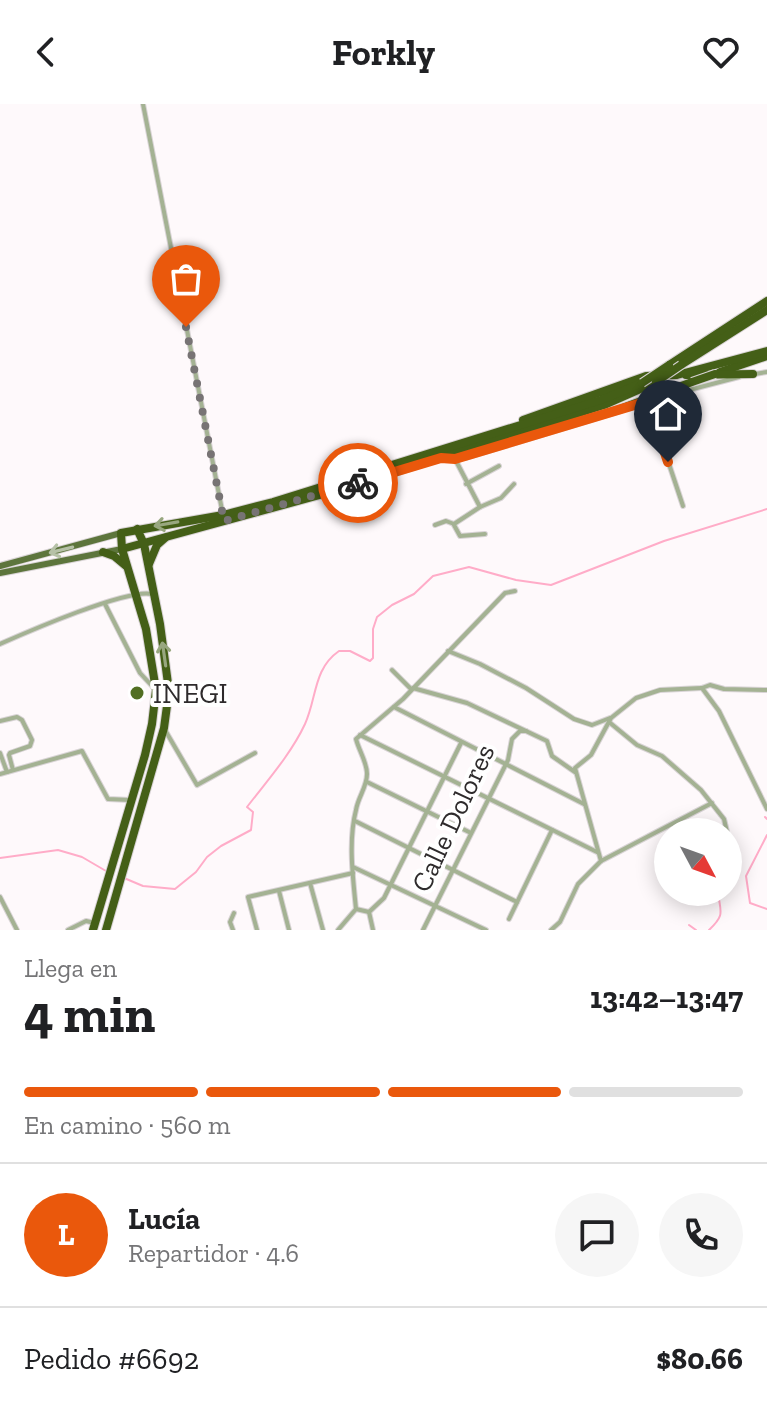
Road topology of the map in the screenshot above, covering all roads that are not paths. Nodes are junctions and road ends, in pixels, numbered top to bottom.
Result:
1 (143, 104) edge
2 (767, 301) edge
3 (767, 310) edge
4 (767, 354) edge
5 (767, 372) edge
6 (753, 374) junction
7 (677, 375) junction
8 (648, 401) junction
9 (617, 410) junction
10 (497, 433) junction
11 (441, 458) junction
12 (455, 459) junction
13 (499, 466) dead end
14 (466, 484) junction
15 (514, 484) dead end
16 (683, 506) dead end
17 (480, 507) junction
18 (224, 518) junction
19 (454, 524) junction
20 (435, 525) dead end
21 (137, 529) junction
22 (121, 533) junction
23 (485, 534) dead end
24 (167, 536) junction
25 (144, 544) junction
26 (122, 549) junction
27 (103, 552) junction
28 (0, 566) edge
29 (148, 568) junction
30 (131, 572) junction
31 (0, 573) edge
32 (515, 591) dead end
33 (136, 593) junction
34 (154, 594) junction
35 (105, 604) junction
36 (0, 644) edge
37 (448, 651) junction
38 (392, 670) dead end
39 (702, 688) junction
40 (412, 689) junction
41 (156, 690) junction
42 (767, 690) edge
43 (394, 707) junction
44 (610, 720) junction
45 (0, 721) edge
46 (164, 728) junction
47 (526, 731) junction
48 (358, 737) junction
49 (461, 743) junction
50 (0, 753) edge
51 (255, 753) dead end
52 (505, 764) junction
53 (10, 771) junction
54 (575, 772) junction
55 (0, 774) edge
56 (444, 777) junction
57 (367, 782) junction
58 (487, 798) junction
59 (131, 801) junction
60 (712, 803) junction
61 (584, 804) junction
62 (767, 809) edge
63 (427, 812) junction
64 (723, 818) edge
65 (354, 821) junction
66 (552, 830) junction
67 (471, 833) junction
68 (409, 847) junction
69 (597, 852) junction
70 (601, 861) junction
71 (353, 870) junction
72 (453, 870) junction
73 (310, 883) junction
74 (391, 884) junction
75 (279, 891) junction
76 (0, 897) edge
77 (517, 902) junction
78 (434, 906) junction
79 (356, 909) junction
80 (369, 912) junction
81 (234, 913) dead end
82 (509, 919) dead end
83 (92, 925) edge
84 (17, 930) edge
85 (68, 930) edge
86 (83, 930) edge
87 (106, 930) edge
88 (233, 930) edge
89 (257, 930) edge
90 (289, 930) edge
91 (323, 930) edge
92 (338, 930) edge
93 (373, 930) edge
94 (423, 930) edge
95 (486, 930) edge
96 (551, 930) edge

1 - 18 street
2 - 10 highway, bridge
3 - 11 highway, bridge
4 - 7 highway
4 - 9 highway, bridge
5 - 6 street
6 - 7 highway
6 - 8 street
7 - 10 highway
8 - 9 street
8 - 16 street
9 - 12 highway
10 - 18 highway
11 - 12 highway
11 - 18 highway
12 - 14 street
13 - 14 street
14 - 17 street
15 - 17 street
17 - 19 street
18 -> 21 highway
18 - 24 highway
19 - 20 street
19 - 23 street
21 - 22 highway
21 - 25 highway
22 - 26 highway
22 -> 28 main road
24 - 25 highway
24 - 29 highway
25 - 26 highway
25 - 29 highway
26 - 27 main road
26 - 30 highway
27 - 30 highway
27 - 31 main road
29 - 34 highway
30 - 33 highway
32 - 37 street
33 - 34 street
33 - 35 street
33 - 41 highway
46 -> 34 highway
35 - 36 street
35 - 41 street
37 - 40 street
37 - 44 street
38 - 40 street
39 - 42 street
39 - 44 street
39 - 62 street
40 - 43 street
40 - 47 street
41 - 59 highway
43 - 48 street
43 - 49 street
44 - 54 street
44 - 60 street
45 - 53 street
46 - 51 street
46 - 87 highway
47 - 52 street, Calle Dolores
47 - 54 street
48 - 56 street
48 - 57 street
49 - 52 street
49 - 56 street
50 - 53 street
52 - 58 street, Calle Dolores
52 - 61 street
53 - 55 street
53 - 59 street
54 - 61 street
56 - 58 street
56 - 63 street
57 - 63 street
57 - 65 street
58 - 66 street
58 - 67 street, Calle Dolores
59 - 83 highway
60 - 64 street
60 - 70 street
61 - 69 street
63 - 67 street
63 - 68 street
65 - 68 street
65 - 71 street
66 - 69 street
66 - 77 street
67 - 72 street, Calle Dolores
68 - 72 street
68 - 74 street
69 - 70 street
70 - 96 street
71 - 73 street
71 - 74 street
71 - 79 street
72 - 77 street
72 - 78 street, Calle Dolores
73 - 75 street
73 - 91 street
74 - 78 street
74 - 80 street
75 - 89 street
75 - 90 street
76 - 84 street
77 - 82 street
78 - 94 street, Calle Dolores
78 - 95 street
79 - 80 street
79 - 92 street
80 - 93 street
81 - 88 street
83 - 85 street
83 - 86 street

